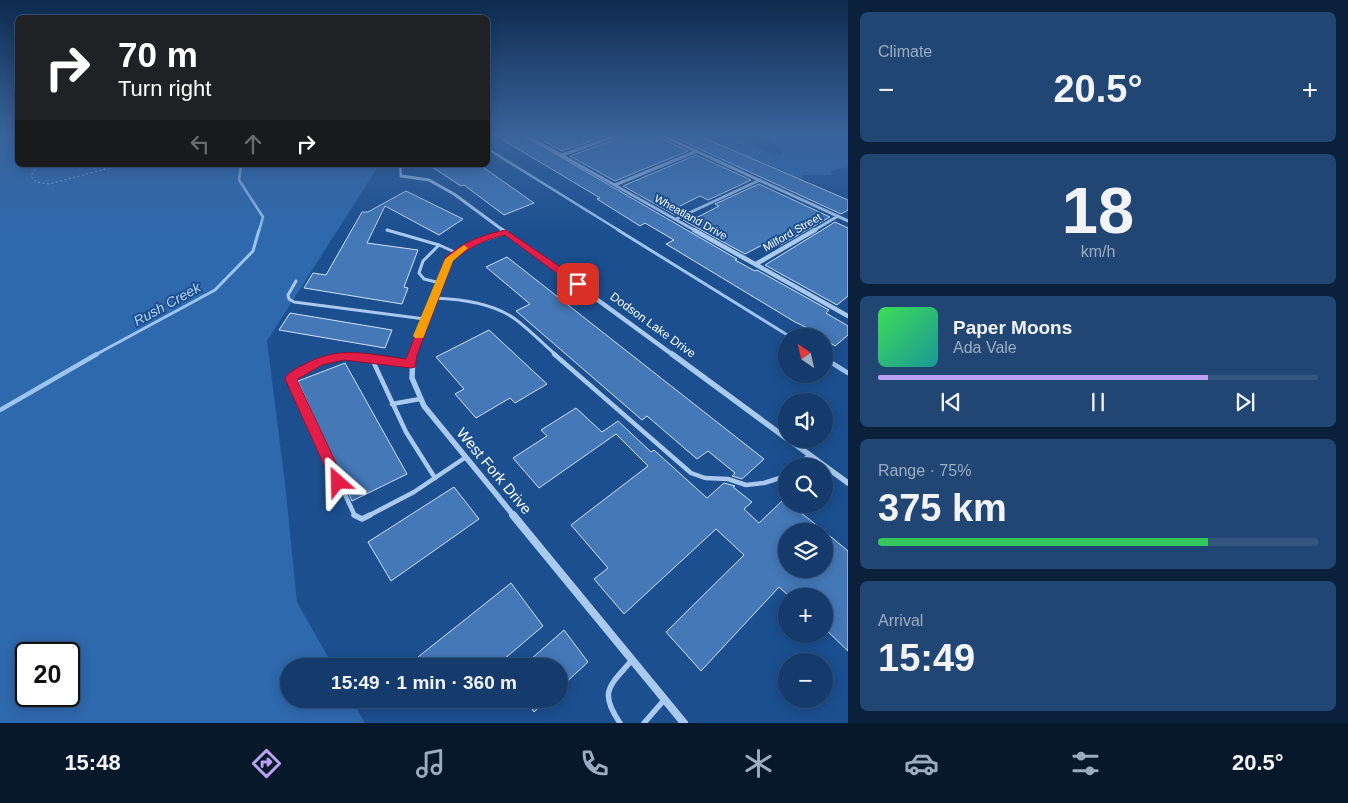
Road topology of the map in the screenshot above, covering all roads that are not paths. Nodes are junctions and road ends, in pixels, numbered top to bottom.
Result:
1 (400, 168) edge
2 (585, 168) edge
3 (657, 168) edge
4 (733, 168) edge
5 (401, 176) joint
6 (760, 180) junction
7 (615, 185) junction
8 (838, 216) junction
9 (676, 219) junction
10 (848, 220) edge
11 (387, 230) dead end
12 (506, 232) junction
13 (439, 245) junction
14 (456, 253) junction
15 (756, 264) junction
16 (296, 281) dead end
17 (440, 283) junction
18 (434, 298) junction
19 (848, 315) edge
20 (425, 319) junction
21 (372, 359) junction
22 (411, 364) junction
23 (420, 399) junction
24 (392, 404) junction
25 (778, 431) edge
26 (801, 448) edge
27 (810, 455) junction
28 (466, 456) junction
29 (806, 458) edge
30 (435, 478) junction
31 (778, 479) edge
32 (848, 483) edge
33 (632, 660) junction
34 (664, 700) junction
35 (620, 723) edge
36 (644, 723) edge
37 (684, 723) edge

1 - 5 lane
2 - 7 street, Wheatland Drive
3 - 7 street
4 - 6 street
5 - 12 street, Dodson Lake Drive
6 - 8 street
6 - 9 street
7 - 9 street, Wheatland Drive
8 - 10 street
8 - 15 street, Milford Street
9 - 15 street, Wheatland Drive
11 - 13 lane
12 - 14 street, West Fork Drive
12 - 25 street, Dodson Lake Drive
13 - 14 lane
13 - 17 lane
14 - 17 street, West Fork Drive
15 - 19 street, Wheatland Drive
16 - 20 lane
17 - 18 street, West Fork Drive
18 - 20 street, West Fork Drive
18 - 31 lane
20 - 22 street, West Fork Drive
21 - 22 lane
21 - 24 lane
21 - 30 lane
22 - 23 street, West Fork Drive
23 - 24 lane
23 - 28 street, West Fork Drive
24 - 30 lane
26 - 27 street, Dodson Lake Drive
27 - 29 lane
27 - 32 street, Dodson Lake Drive
28 - 30 lane
28 - 33 street, West Fork Drive
33 - 34 street, West Fork Drive
33 - 35 lane
34 - 36 lane
34 - 37 street, West Fork Drive

